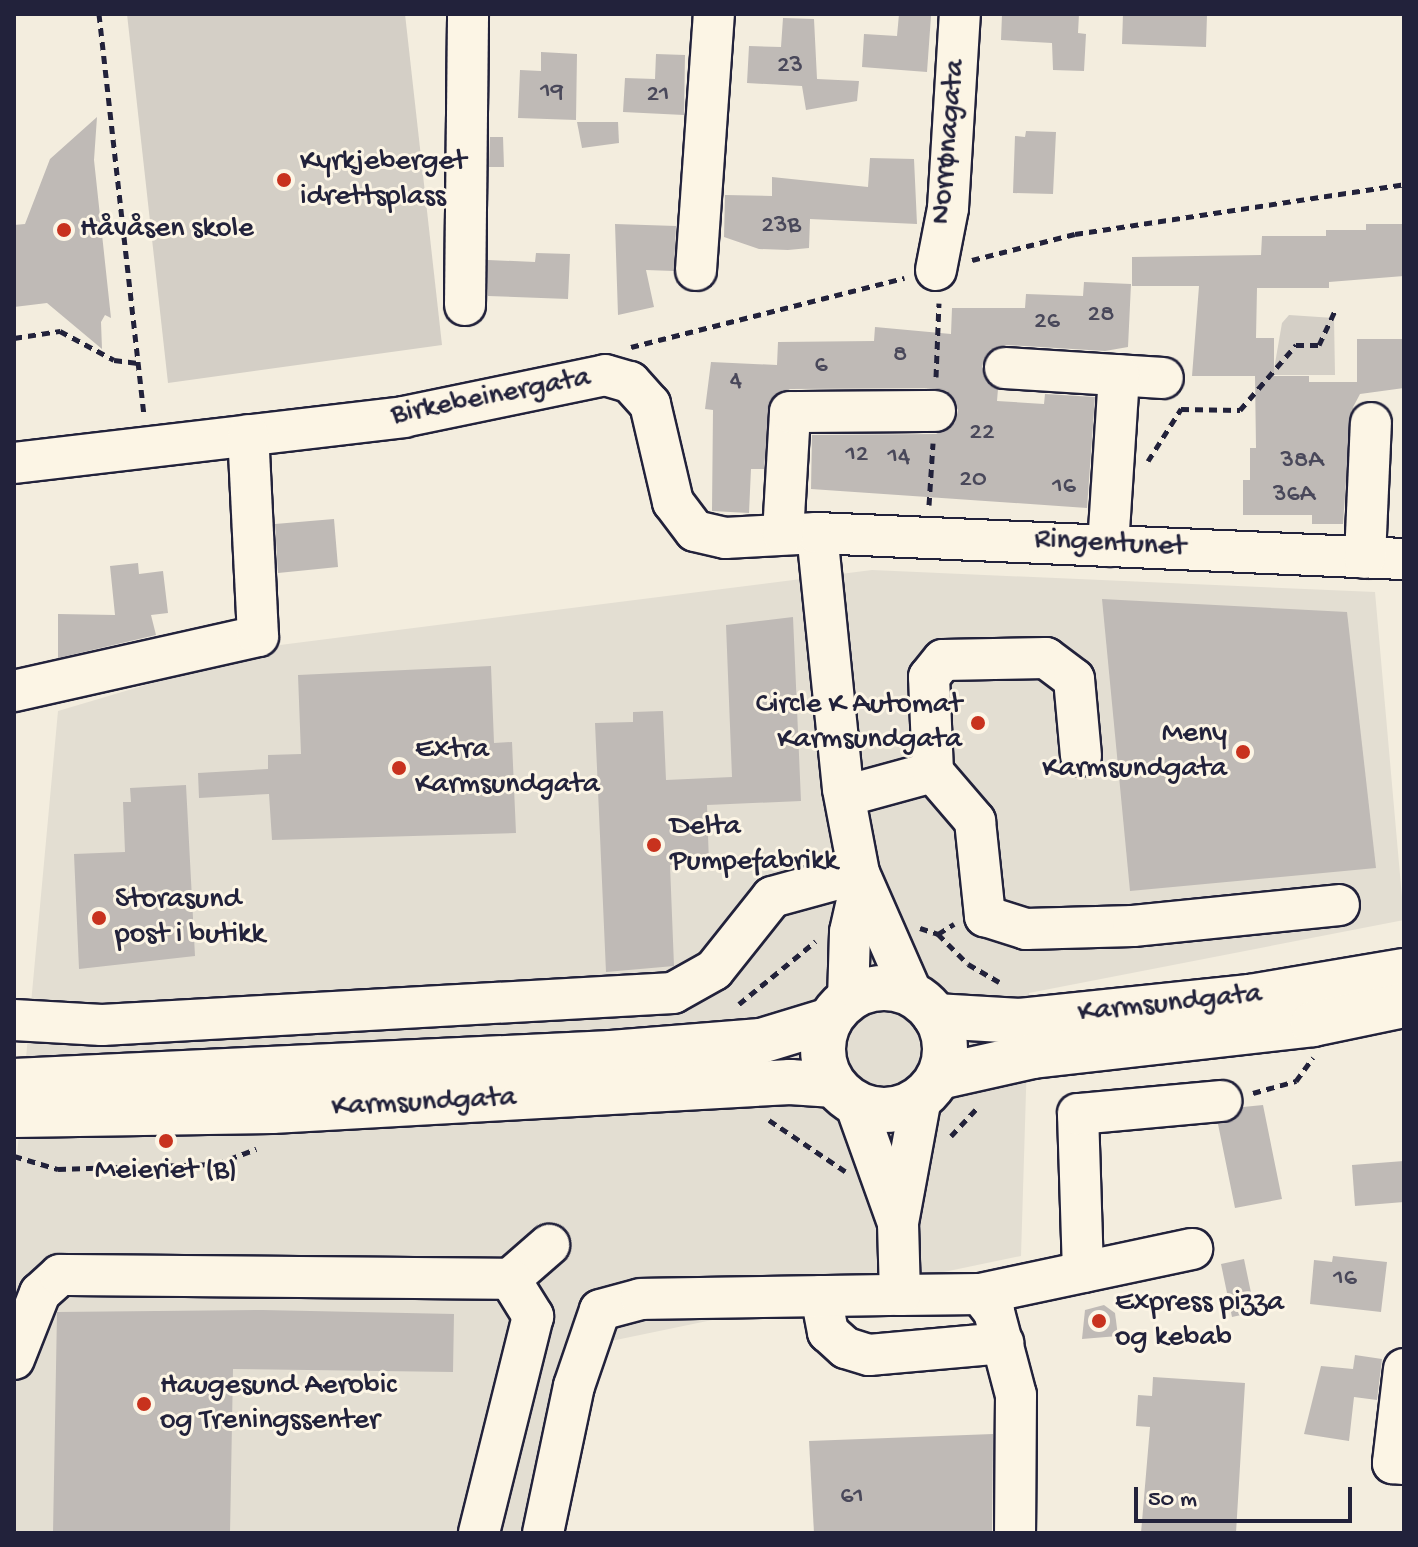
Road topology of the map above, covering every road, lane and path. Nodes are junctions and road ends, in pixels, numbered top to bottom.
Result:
1 (99, 14) edge
2 (468, 14) edge
3 (714, 14) edge
4 (960, 14) edge
5 (1404, 184) edge
6 (696, 270) dead end
7 (936, 270) junction
8 (465, 305) dead end
9 (1335, 310) dead end
10 (14, 338) edge
11 (617, 350) dead end
12 (138, 363) junction
13 (1005, 368) dead end
14 (1119, 375) junction
15 (1163, 378) dead end
16 (935, 411) dead end
17 (1371, 423) dead end
18 (145, 427) dead end
19 (248, 435) junction
20 (14, 463) edge
21 (1114, 465) junction
22 (800, 533) junction
23 (725, 538) joint
24 (1108, 546) junction
25 (1385, 558) edge
26 (14, 691) edge
27 (1081, 756) dead end
28 (933, 772) junction
29 (845, 796) junction
30 (860, 878) junction
31 (1339, 905) dead end
32 (910, 927) dead end
33 (1404, 971) edge
34 (1013, 985) dead end
35 (1404, 1005) edge
36 (924, 1006) junction
37 (839, 1010) junction
38 (14, 1020) edge
39 (1313, 1057) dead end
40 (14, 1081) edge
41 (930, 1087) junction
42 (844, 1094) junction
43 (1221, 1101) joint
44 (14, 1115) edge
45 (127, 1157) dead end
46 (127, 1167) dead end
47 (898, 1223) junction
48 (549, 1245) dead end
49 (1192, 1249) dead end
50 (1083, 1272) junction
51 (510, 1279) junction
52 (980, 1294) junction
53 (900, 1295) junction
54 (821, 1296) junction
55 (533, 1316) junction
56 (590, 1326) junction
57 (1003, 1343) junction
58 (14, 1359) edge
59 (1404, 1369) edge
60 (1404, 1464) edge
61 (479, 1533) edge
62 (543, 1533) edge
63 (1015, 1533) edge

1 - 12 path
2 - 8 street
3 - 6 street
4 - 7 street, Norrønagata
5 - 7 path
7 - 11 path
9 - 21 path
10 - 12 path
12 - 18 path
13 - 14 street
14 - 15 street
14 - 21 street
16 - 22 street
17 - 25 street
19 - 20 street, Birkebeinergata
19 - 23 street, Birkebeinergata
19 - 26 street
21 - 24 street
22 - 23 street, Ringentunet
22 - 24 street, Ringentunet
22 - 29 street
24 - 25 street, Ringentunet
27 - 28 street
28 - 29 street
28 - 31 street
29 - 30 street
30 - 36 street
30 - 37 street
30 - 38 street
32 - 34 path
33 - 36 main road, Karmsundgata
35 - 41 main road, Karmsundgata
36 - 37 main road
36 - 41 main road
37 - 40 main road, Karmsundgata
37 - 42 main road
39 - 43 path
41 - 42 main road
41 - 47 street
42 - 44 main road, Karmsundgata
42 - 47 street
43 - 50 street
45 - 46 path
47 - 53 street
48 - 51 street
49 - 50 street
50 - 52 street
51 - 55 street
51 - 58 street
52 - 53 street
52 - 57 street
53 - 54 street
54 - 56 street
54 - 57 street
55 - 56 street
55 - 61 street
56 - 62 street
57 - 63 street
59 - 60 street

